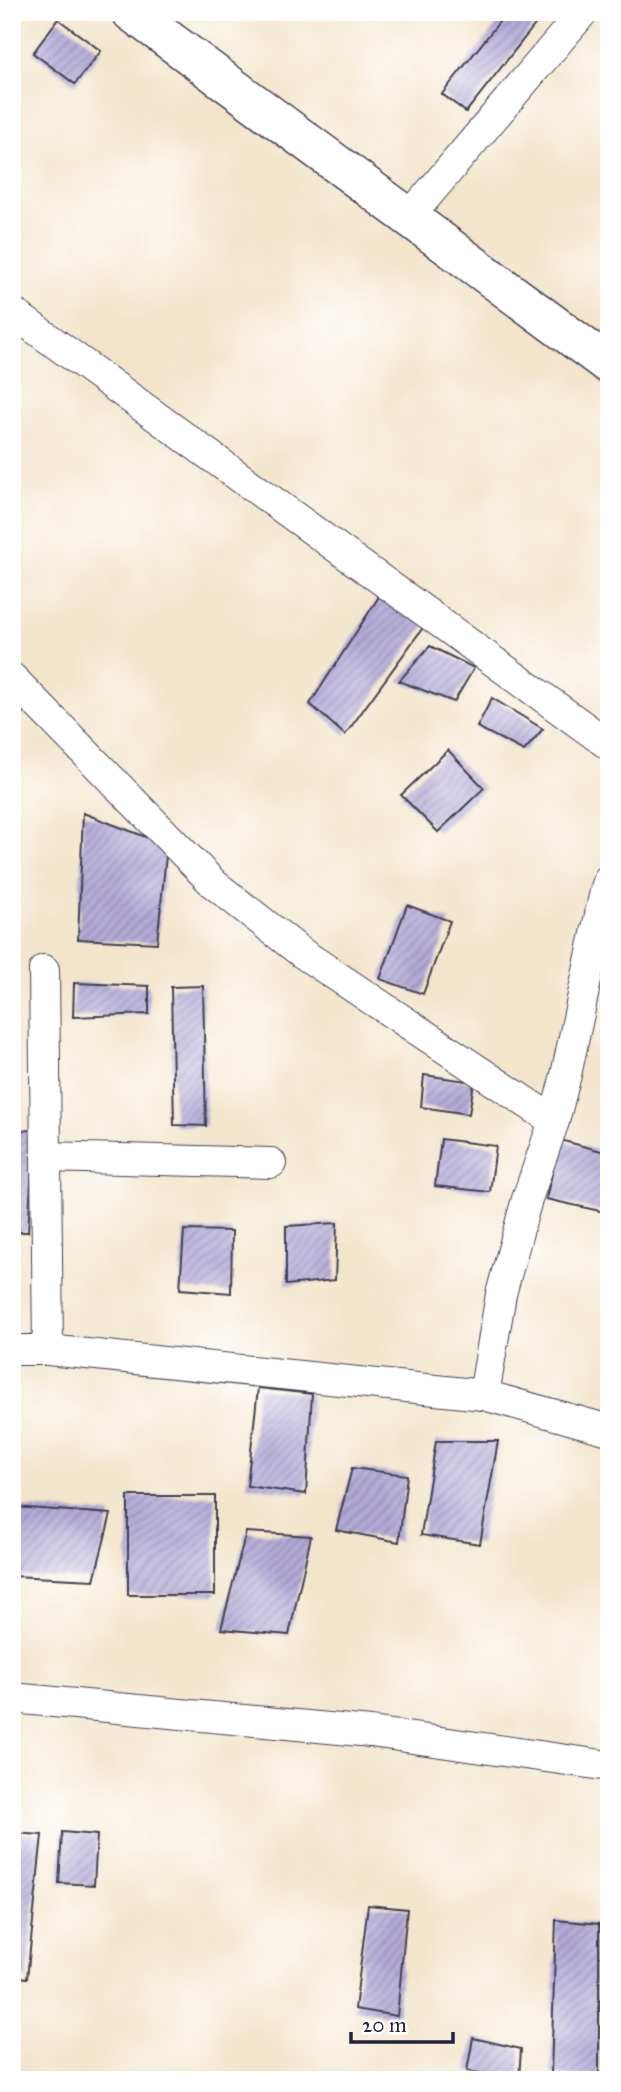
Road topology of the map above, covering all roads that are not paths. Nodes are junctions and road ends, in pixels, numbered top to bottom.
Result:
1 (131, 12) edge
2 (583, 12) edge
3 (409, 218) junction
4 (12, 312) edge
5 (609, 364) edge
6 (12, 678) edge
7 (609, 745) edge
8 (609, 879) edge
9 (44, 970) dead end
10 (554, 1121) junction
11 (46, 1157) junction
12 (271, 1163) dead end
13 (12, 1349) edge
14 (48, 1350) junction
15 (484, 1395) junction
16 (609, 1430) edge
17 (12, 1698) edge
18 (609, 1766) edge

1 - 3 street
2 - 3 street
3 - 5 street
4 - 7 street
6 - 10 street
8 - 10 street
9 - 11 street
10 - 15 street
11 - 12 street
11 - 14 street
13 - 14 street
14 - 15 street
15 - 16 street
17 - 18 street

